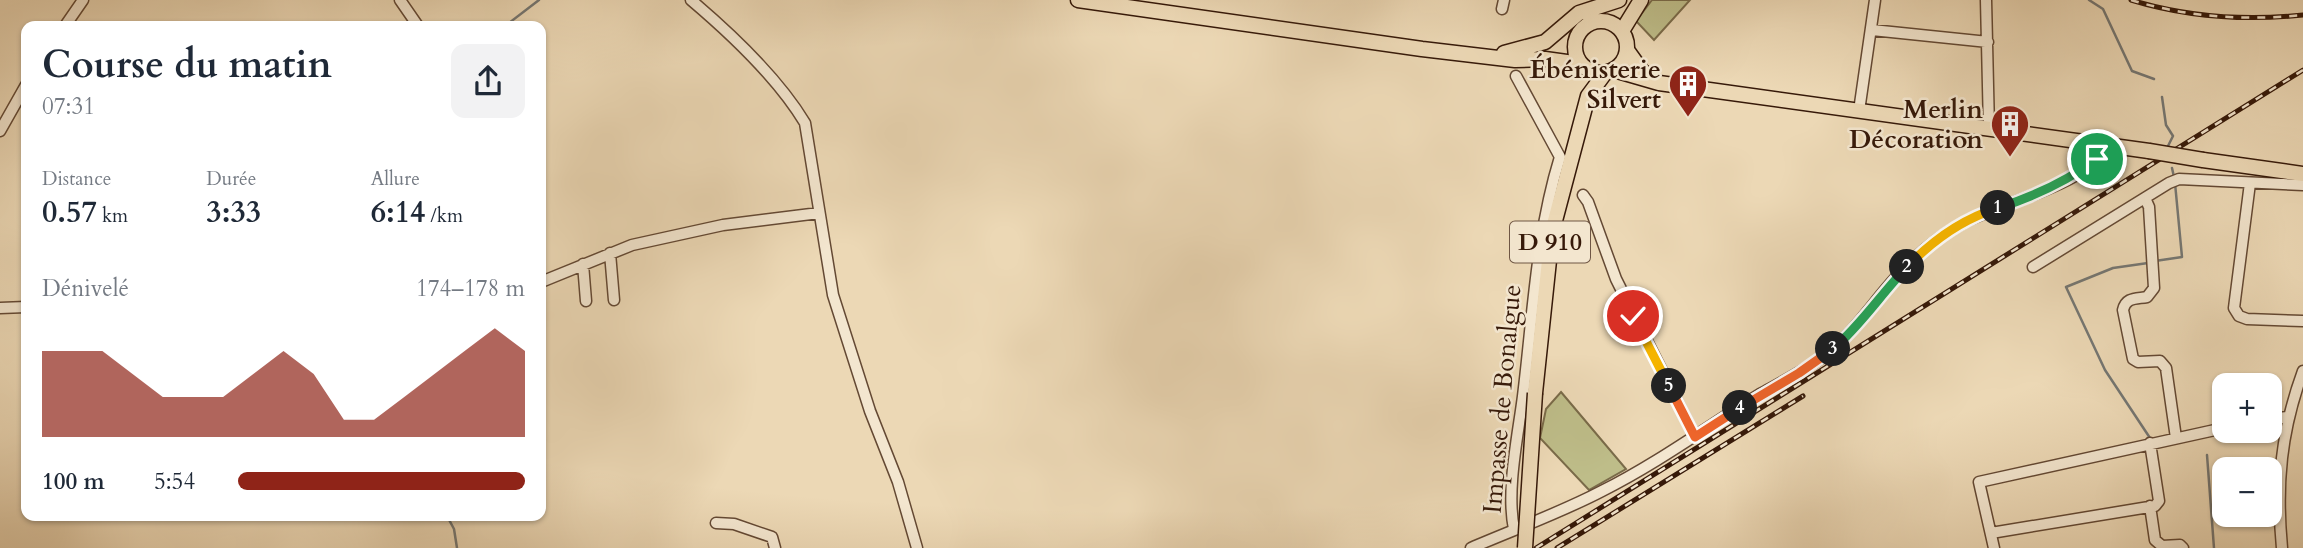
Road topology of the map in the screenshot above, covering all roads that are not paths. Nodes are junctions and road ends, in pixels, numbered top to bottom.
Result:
1 (83, 0) edge
2 (400, 0) edge
3 (691, 0) edge
4 (1078, 0) edge
5 (1619, 0) edge
6 (1638, 0) edge
7 (1875, 0) edge
8 (1986, 0) edge
9 (68, 21) edge
10 (415, 21) edge
11 (1607, 21) junction
12 (1872, 30) junction
13 (1622, 31) junction
14 (1576, 40) junction
15 (1988, 42) junction
16 (1627, 50) junction
17 (1485, 56) junction
18 (1545, 59) junction
19 (1583, 66) junction
20 (1609, 71) junction
21 (1516, 76) dead end
22 (1659, 83) junction
23 (21, 94) edge
24 (1588, 96) junction
25 (1860, 111) junction
26 (1989, 129) junction
27 (0, 131) edge
28 (2106, 146) junction
29 (2303, 174) edge
30 (2250, 183) junction
31 (2303, 185) edge
32 (1583, 195) dead end
33 (2145, 198) junction
34 (819, 213) junction
35 (610, 253) junction
36 (583, 264) junction
37 (2032, 267) dead end
38 (546, 280) edge
39 (614, 300) dead end
40 (586, 301) dead end
41 (21, 307) edge
42 (0, 308) edge
43 (2303, 321) edge
44 (2303, 371) edge
45 (2287, 417) junction
46 (2282, 418) edge
47 (2212, 430) edge
48 (1695, 437) junction
49 (2176, 438) junction
50 (2150, 443) junction
51 (2150, 506) junction
52 (716, 523) dead end
53 (1514, 530) junction
54 (1991, 533) junction
55 (775, 548) edge
56 (917, 548) edge
57 (1471, 548) edge
58 (1525, 548) edge
59 (1994, 548) edge
60 (2183, 548) edge
61 (2282, 548) edge

1 - 9 street
2 - 10 street
3 - 34 street
4 - 17 main road
5 - 17 main road
6 - 11 main road
6 - 13 main road
7 - 12 street
8 - 15 street
11 - 13 main road
11 - 14 main road
12 - 15 street
12 - 25 street
13 - 16 main road
14 - 18 main road
14 - 19 main road
15 - 26 street
16 - 20 main road
16 - 22 main road
17 - 18 main road
18 - 19 main road
19 - 20 main road
19 - 24 main road, D 910
20 - 22 main road
20 - 24 main road, D 910
21 - 53 street, Impasse de Bonalgue
22 - 25 main road
23 - 27 street
24 - 58 main road, D 910, bridge
25 - 26 main road
26 - 28 main road
28 - 29 main road, bridge
28 - 48 street
30 - 31 street
30 - 33 street
30 - 43 street
32 - 48 street
33 - 37 street
33 - 49 street
34 - 35 street
34 - 56 street
35 - 36 street
35 - 39 street
36 - 38 street
36 - 40 street
41 - 42 street
44 - 45 street
45 - 46 street
45 - 61 street
47 - 49 street
48 - 53 street
49 - 50 street
50 - 51 street
50 - 54 street
51 - 54 street
51 - 60 street
52 - 55 street
53 - 57 street
54 - 59 street

